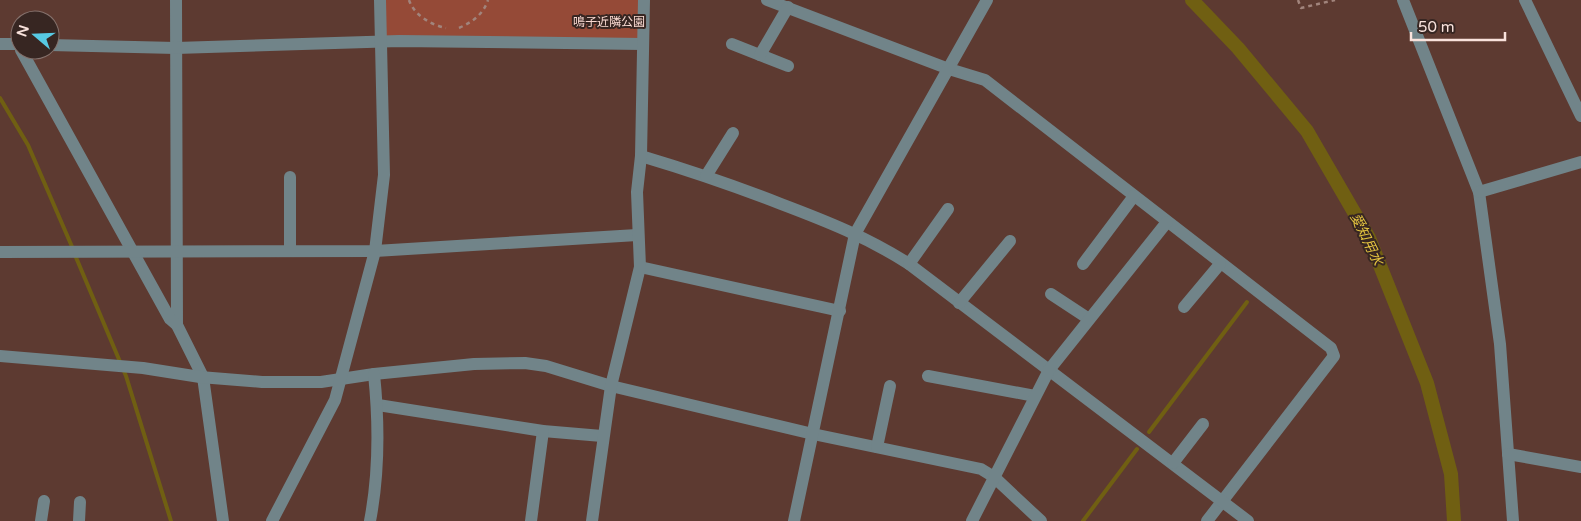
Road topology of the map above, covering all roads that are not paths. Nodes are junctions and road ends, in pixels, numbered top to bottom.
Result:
1 (176, 0) edge
2 (380, 0) edge
3 (644, 0) edge
4 (768, 0) edge
5 (987, 0) edge
6 (1403, 0) edge
7 (1525, 0) edge
8 (788, 7) junction
9 (380, 41) junction
10 (643, 44) junction
11 (732, 44) dead end
12 (60, 45) edge
13 (176, 48) junction
14 (760, 56) junction
15 (27, 60) edge
16 (788, 66) dead end
17 (948, 69) junction
18 (1581, 114) edge
19 (733, 133) dead end
20 (641, 156) junction
21 (1581, 162) edge
22 (706, 176) junction
23 (290, 177) dead end
24 (1479, 192) junction
25 (1134, 196) junction
26 (948, 209) dead end
27 (1167, 222) junction
28 (855, 234) junction
29 (637, 235) junction
30 (1010, 240) dead end
31 (290, 250) junction
32 (375, 251) junction
33 (0, 252) edge
34 (132, 252) junction
35 (176, 252) junction
36 (909, 264) junction
37 (1083, 264) dead end
38 (1220, 264) junction
39 (640, 267) junction
40 (1051, 294) dead end
41 (959, 303) junction
42 (1184, 307) dead end
43 (840, 311) junction
44 (1089, 319) junction
45 (176, 326) junction
46 (0, 356) edge
47 (1049, 370) junction
48 (374, 374) junction
49 (928, 376) dead end
50 (203, 377) junction
51 (341, 378) junction
52 (611, 386) junction
53 (890, 386) dead end
54 (1035, 396) junction
55 (378, 405) junction
56 (1203, 424) dead end
57 (543, 431) junction
58 (812, 434) junction
59 (602, 436) junction
60 (877, 447) junction
61 (1508, 454) junction
62 (1173, 463) junction
63 (1581, 467) edge
64 (994, 477) junction
65 (1222, 500) junction
66 (44, 501) dead end
67 (80, 502) dead end
68 (41, 521) edge
69 (79, 521) edge
70 (223, 521) edge
71 (272, 521) edge
72 (370, 521) edge
73 (531, 521) edge
74 (592, 521) edge
75 (794, 521) edge
76 (972, 521) edge
77 (1041, 521) edge
78 (1207, 521) edge
79 (1248, 521) edge
80 (1513, 521) edge

1 - 13 street
2 - 9 street
3 - 10 street
4 - 8 street
5 - 17 street
6 - 24 street
7 - 18 street
8 - 14 street
8 - 17 street
9 - 10 street
9 - 13 street
9 - 32 street
10 - 20 street
11 - 14 street
12 - 13 street
13 - 35 street
14 - 16 street
15 - 34 street
17 - 25 street
17 - 28 street
19 - 22 street
20 - 22 street
20 - 29 street
21 - 24 street
22 - 28 street
23 - 31 street
24 - 61 street
25 - 27 street
25 - 37 street
26 - 36 street
27 - 38 street
27 - 44 street
28 - 36 street
28 - 43 street
29 - 32 street
29 - 39 street
30 - 41 street
31 - 32 street
31 - 35 street
32 - 51 street
33 - 34 street
34 - 35 street
34 - 45 street
35 - 45 street
36 - 41 street
38 - 42 street
38 - 65 street
39 - 43 street
39 - 52 street
40 - 44 street
41 - 47 street
43 - 58 street
44 - 47 street
45 - 50 street
46 - 50 street
47 - 54 street
47 - 62 street
48 - 51 street
48 - 52 street
48 - 55 street
49 - 54 street
50 - 51 street
50 - 70 street
51 - 71 street
52 - 58 street
52 - 59 street
53 - 60 street
54 - 64 street
55 - 57 street
55 - 72 street
56 - 62 street
57 - 59 street
57 - 73 street
58 - 60 street
58 - 75 street
59 - 74 street
60 - 64 street
61 - 63 street
61 - 80 street
62 - 65 street
64 - 76 street
64 - 77 street
65 - 78 street
65 - 79 street
66 - 68 street
67 - 69 street

